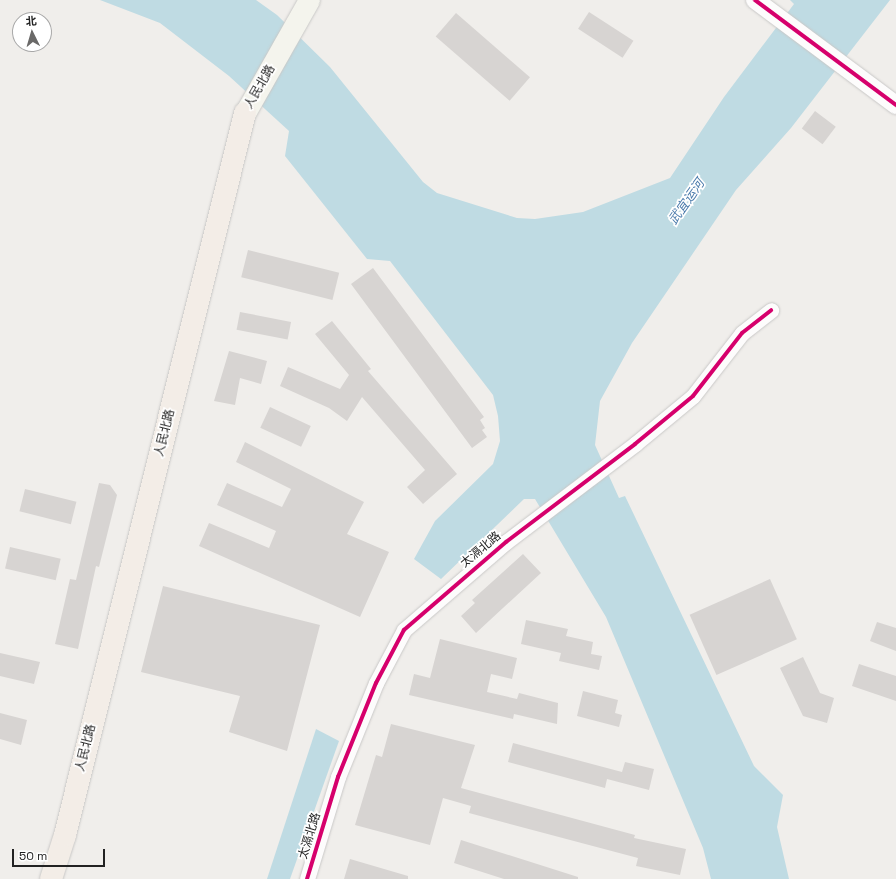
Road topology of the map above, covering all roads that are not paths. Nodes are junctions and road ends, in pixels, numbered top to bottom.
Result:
1 (755, 0) edge
2 (304, 8) edge
3 (895, 104) edge
4 (245, 113) joint
5 (771, 310) dead end
6 (51, 879) edge
7 (307, 879) edge

1 - 3 street
2 - 4 main road, 人民北路
4 - 6 main road, 人民北路
5 - 7 street, 太滆北路

